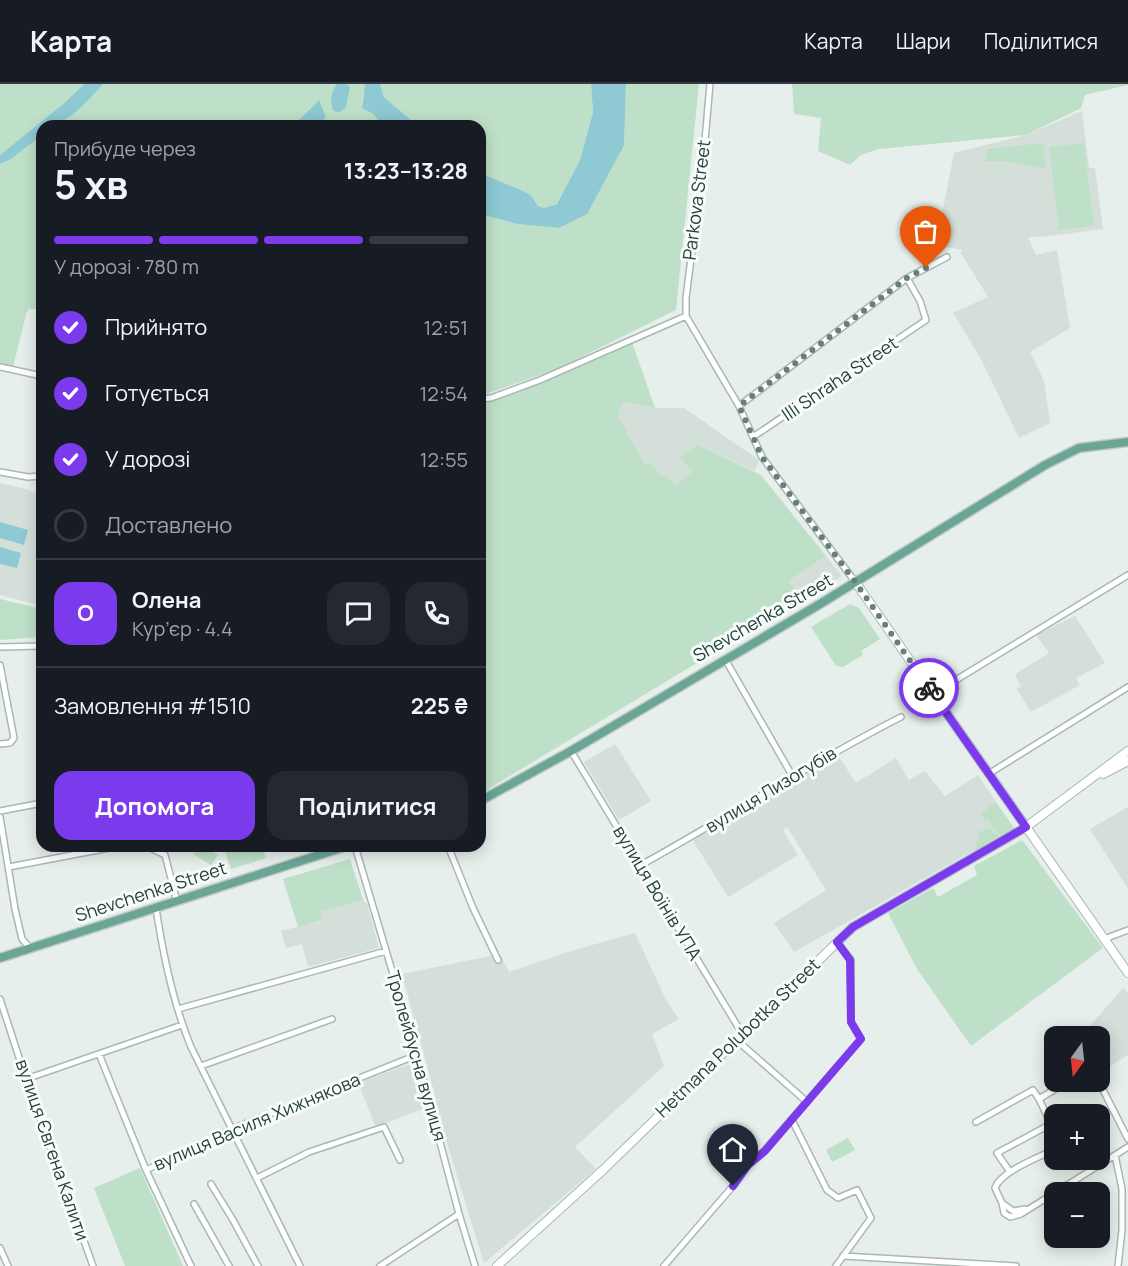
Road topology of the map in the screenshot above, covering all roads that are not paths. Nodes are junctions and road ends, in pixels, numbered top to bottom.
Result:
1 (710, 84) edge
2 (946, 257) dead end
3 (907, 278) junction
4 (686, 316) junction
5 (0, 367) edge
6 (36, 374) edge
7 (486, 398) edge
8 (739, 406) junction
9 (753, 436) junction
10 (1128, 442) edge
11 (0, 472) edge
12 (36, 476) edge
13 (1128, 575) edge
14 (856, 583) junction
15 (36, 646) edge
16 (0, 647) edge
17 (726, 659) junction
18 (0, 664) edge
19 (1128, 687) edge
20 (933, 693) junction
21 (901, 717) dead end
22 (0, 744) edge
23 (571, 751) junction
24 (1128, 751) edge
25 (1128, 761) edge
26 (990, 774) junction
27 (793, 777) junction
28 (1090, 780) junction
29 (486, 798) edge
30 (36, 804) edge
31 (0, 811) edge
32 (0, 817) edge
33 (1026, 827) junction
34 (88, 852) edge
35 (159, 852) edge
36 (329, 852) edge
37 (357, 852) edge
38 (450, 852) edge
39 (641, 865) junction
40 (9, 867) junction
41 (177, 902) junction
42 (156, 908) junction
43 (1128, 930) edge
44 (1104, 939) junction
45 (837, 942) junction
46 (30, 948) junction
47 (386, 951) junction
48 (0, 958) edge
49 (498, 960) dead end
50 (1128, 973) edge
51 (0, 999) edge
52 (178, 1009) junction
53 (332, 1018) dead end
54 (182, 1025) junction
55 (741, 1037) junction
56 (99, 1054) junction
57 (417, 1055) junction
58 (201, 1066) junction
59 (26, 1078) junction
60 (1051, 1092) edge
61 (1104, 1092) edge
62 (1039, 1099) junction
63 (806, 1101) junction
64 (1044, 1108) edge
65 (792, 1120) junction
66 (976, 1122) dead end
67 (1044, 1128) edge
68 (232, 1129) junction
69 (1128, 1139) edge
70 (1128, 1147) edge
71 (1044, 1155) edge
72 (1115, 1155) junction
73 (400, 1160) dead end
74 (146, 1170) junction
75 (1010, 1172) junction
76 (257, 1178) junction
77 (210, 1184) dead end
78 (194, 1204) dead end
79 (459, 1214) junction
80 (0, 1248) edge
81 (843, 1256) junction
82 (894, 1263) edge
83 (8, 1266) edge
84 (93, 1266) edge
85 (191, 1266) edge
86 (229, 1266) edge
87 (258, 1266) edge
88 (300, 1266) edge
89 (380, 1266) edge
90 (475, 1266) edge
91 (497, 1266) edge
92 (664, 1266) edge
93 (836, 1266) edge
94 (1016, 1266) edge
95 (1118, 1266) edge

1 - 4 street, Parkova Street
2 - 3 street
3 - 8 street
3 - 9 street, Illi Shraha Street
4 - 7 street
4 - 8 street
5 - 6 street
8 - 9 street
9 - 14 street
10 - 14 main road, Shevchenka Street
11 - 12 street
13 - 20 street
14 - 17 main road, Shevchenka Street
14 - 20 street
15 - 16 street
17 - 23 main road, Shevchenka Street
17 - 27 street
18 - 22 street
19 - 26 street
20 - 26 street
21 - 27 street, вулиця Лизогубів
23 - 29 main road, Shevchenka Street
23 - 39 street, вулиця Воїнів УПА
24 - 28 street, Hetmana Polubotka Street
25 - 28 street, Hetmana Polubotka Street
26 - 33 street
27 - 39 street, вулиця Лизогубів
28 - 33 street, Hetmana Polubotka Street
30 - 31 street
32 - 40 street
33 - 44 street
33 - 45 street, Hetmana Polubotka Street
34 - 40 street
35 - 41 street
36 - 41 main road, Shevchenka Street
37 - 47 street, Тролейбусна вулиця
38 - 49 street
39 - 55 street, вулиця Воїнів УПА
40 - 46 street
41 - 42 main road, Shevchenka Street
42 - 46 main road, Shevchenka Street
42 - 52 street
43 - 44 street
44 - 50 street
45 - 55 street, Hetmana Polubotka Street
45 - 63 street
46 - 48 main road, Shevchenka Street
47 - 52 street
47 - 57 street, Тролейбусна вулиця
51 - 59 street, вулиця Євгена Калити
52 - 54 street
53 - 58 street
54 - 56 street
54 - 58 street
55 - 63 street, вулиця Воїнів УПА
55 - 91 street, Hetmana Polubotka Street
56 - 59 street
56 - 74 street, вулиця Василя Хижнякова
57 - 68 street, вулиця Василя Хижнякова
57 - 79 street, Тролейбусна вулиця
58 - 68 street
59 - 84 street, вулиця Євгена Калити
60 - 62 street
61 - 69 street
62 - 64 street
62 - 66 street
63 - 65 street
65 - 81 street
65 - 92 street
67 - 75 street
68 - 74 street, вулиця Василя Хижнякова
68 - 76 street
70 - 72 street
71 - 75 street
72 - 75 street
72 - 95 street
73 - 76 street
74 - 85 street
76 - 88 street
77 - 87 street
78 - 86 street
79 - 89 street
79 - 90 street, Тролейбусна вулиця
80 - 83 street
81 - 82 street
81 - 93 street
82 - 94 street

